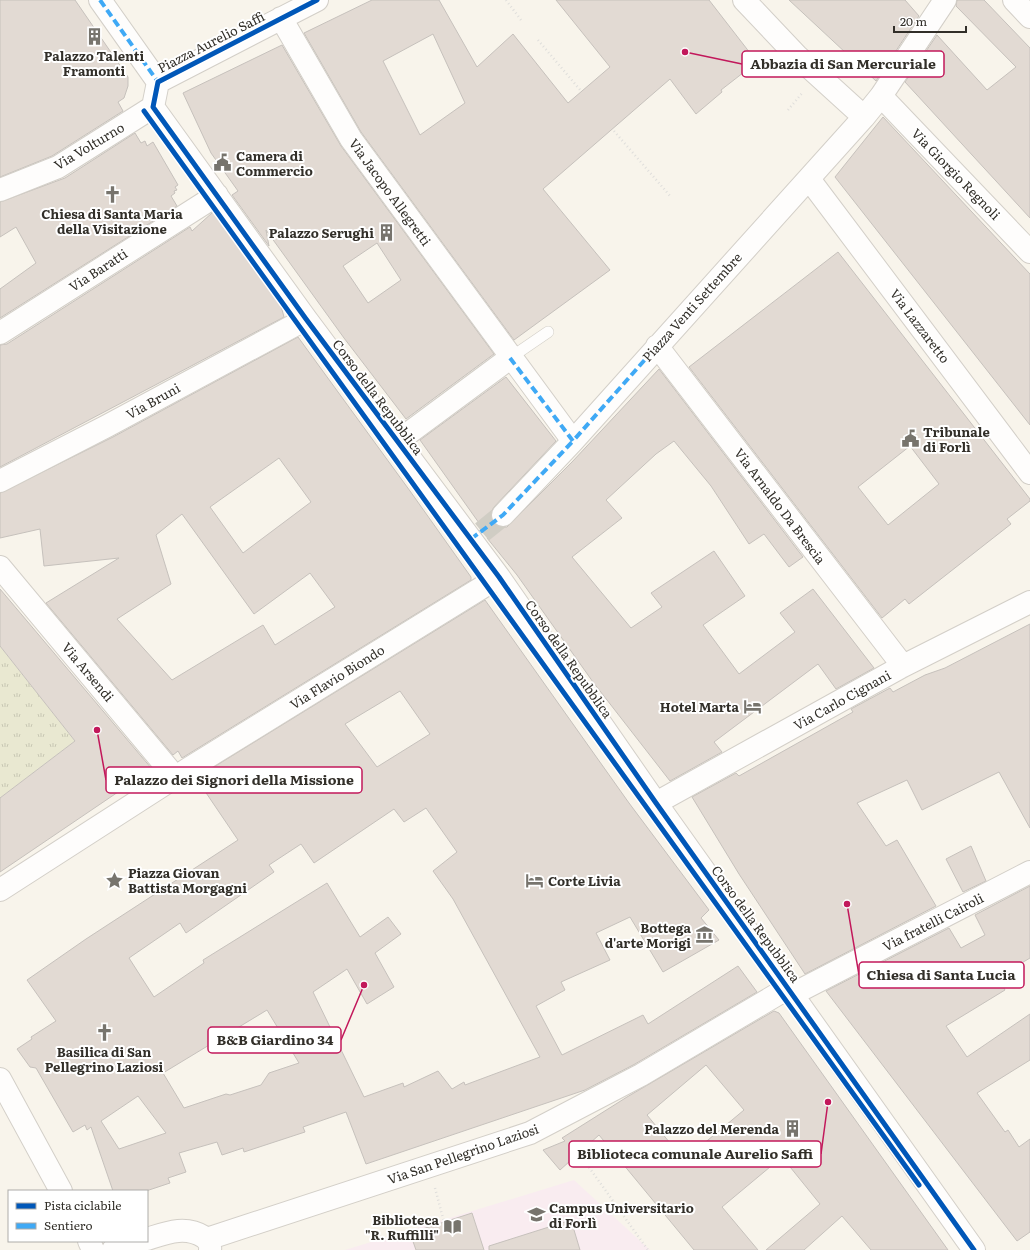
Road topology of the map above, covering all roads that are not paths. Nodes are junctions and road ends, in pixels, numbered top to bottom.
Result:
1 (100, 0) edge
2 (317, 0) edge
3 (744, 0) edge
4 (945, 0) edge
5 (1014, 0) edge
6 (281, 18) junction
7 (1030, 18) edge
8 (158, 82) junction
9 (881, 96) junction
10 (153, 107) junction
11 (864, 116) junction
12 (809, 179) junction
13 (0, 190) edge
14 (217, 195) junction
15 (1030, 252) edge
16 (306, 318) junction
17 (548, 332) dead end
18 (0, 333) edge
19 (657, 346) junction
20 (510, 358) junction
21 (398, 441) junction
22 (573, 441) junction
23 (1030, 473) edge
24 (0, 481) edge
25 (503, 515) tunnel mouth
26 (0, 568) edge
27 (498, 577) junction
28 (1030, 602) edge
29 (903, 666) junction
30 (176, 778) junction
31 (656, 803) junction
32 (1030, 872) edge
33 (0, 890) edge
34 (791, 991) junction
35 (0, 1079) edge
36 (60, 1190) edge
37 (148, 1239) edge
38 (138, 1242) edge
39 (209, 1245) edge
40 (114, 1250) edge
41 (974, 1250) edge

1 - 8 street, Piazza Aurelio Saffi
2 - 6 street, Piazza Aurelio Saffi
3 - 11 street
4 - 9 street, Piazza Venti Settembre
5 - 7 street
6 - 8 street, Piazza Aurelio Saffi
6 - 20 street, Via Jacopo Allegretti
8 - 10 street
9 - 11 street, Piazza Venti Settembre
9 - 15 street, Via Giorgio Regnoli
10 - 13 street, Via Volturno
10 - 14 street, Corso della Repubblica
11 - 12 street, Piazza Venti Settembre
12 - 19 street, Piazza Venti Settembre
12 - 23 street, Via Lazzaretto
14 - 16 street, Corso della Repubblica
14 - 18 street, Via Baratti
16 - 21 street, Corso della Repubblica
16 - 24 street, Via Bruni
17 - 20 lane
19 - 22 street, Piazza Venti Settembre
19 - 29 street, Via Arnaldo Da Brescia
20 - 21 street
20 - 22 street
21 - 27 street, Corso della Repubblica
22 - 25 street, Piazza Venti Settembre
26 - 30 street, Via Arsendi
27 - 30 street, Via Flavio Biondo
27 - 31 street, Corso della Repubblica
28 - 29 street, Via Carlo Cignani
29 - 31 street, Via Carlo Cignani
30 - 33 street
31 - 34 street, Corso della Repubblica
32 - 34 street, Via fratelli Cairoli
34 - 39 street, Via San Pellegrino Laziosi
34 - 41 street, Corso della Repubblica
35 - 36 street
37 - 39 street
38 - 40 street

